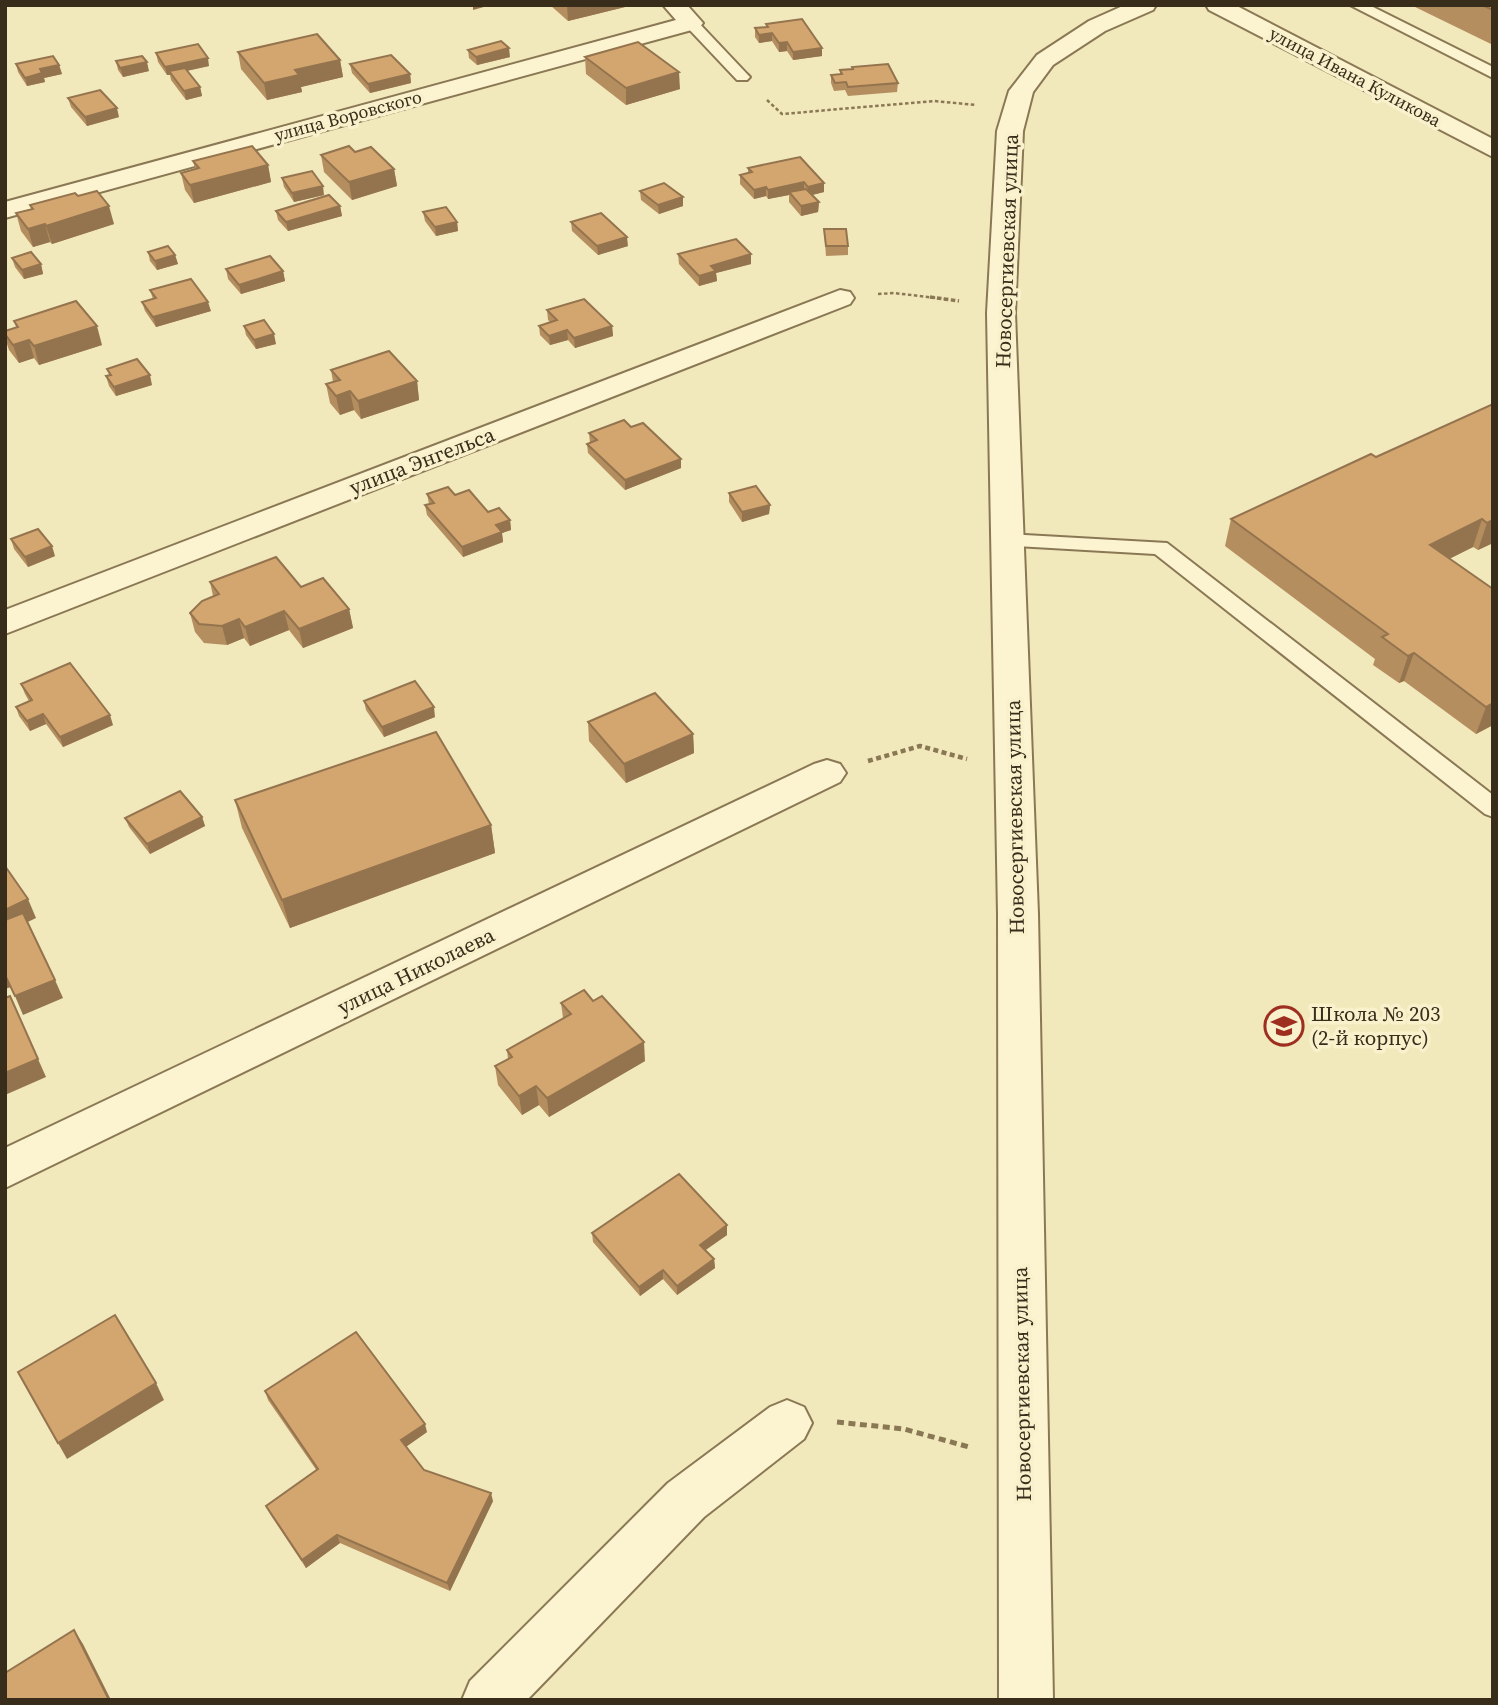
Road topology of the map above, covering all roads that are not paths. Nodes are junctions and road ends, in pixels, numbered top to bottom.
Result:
1 (1145, 5) edge
2 (1217, 5) edge
3 (1357, 5) edge
4 (682, 14) edge
5 (1493, 73) edge
6 (742, 77) road end
7 (1493, 149) edge
8 (5, 209) edge
9 (840, 298) road end
10 (1008, 540) junction
11 (5, 623) edge
12 (827, 773) road end
13 (1493, 808) edge
14 (5, 1169) edge
15 (788, 1423) road end
16 (489, 1700) edge
17 (1026, 1700) edge

1 - 10 street, Новосергиевская улица
2 - 7 street, улица Ивана Куликова
3 - 5 lane
4 - 6 lane
4 - 8 street, улица Воровского
9 - 11 street, улица Энгельса
10 - 13 lane
10 - 17 street, Новосергиевская улица
12 - 14 street, улица Николаева
15 - 16 street

